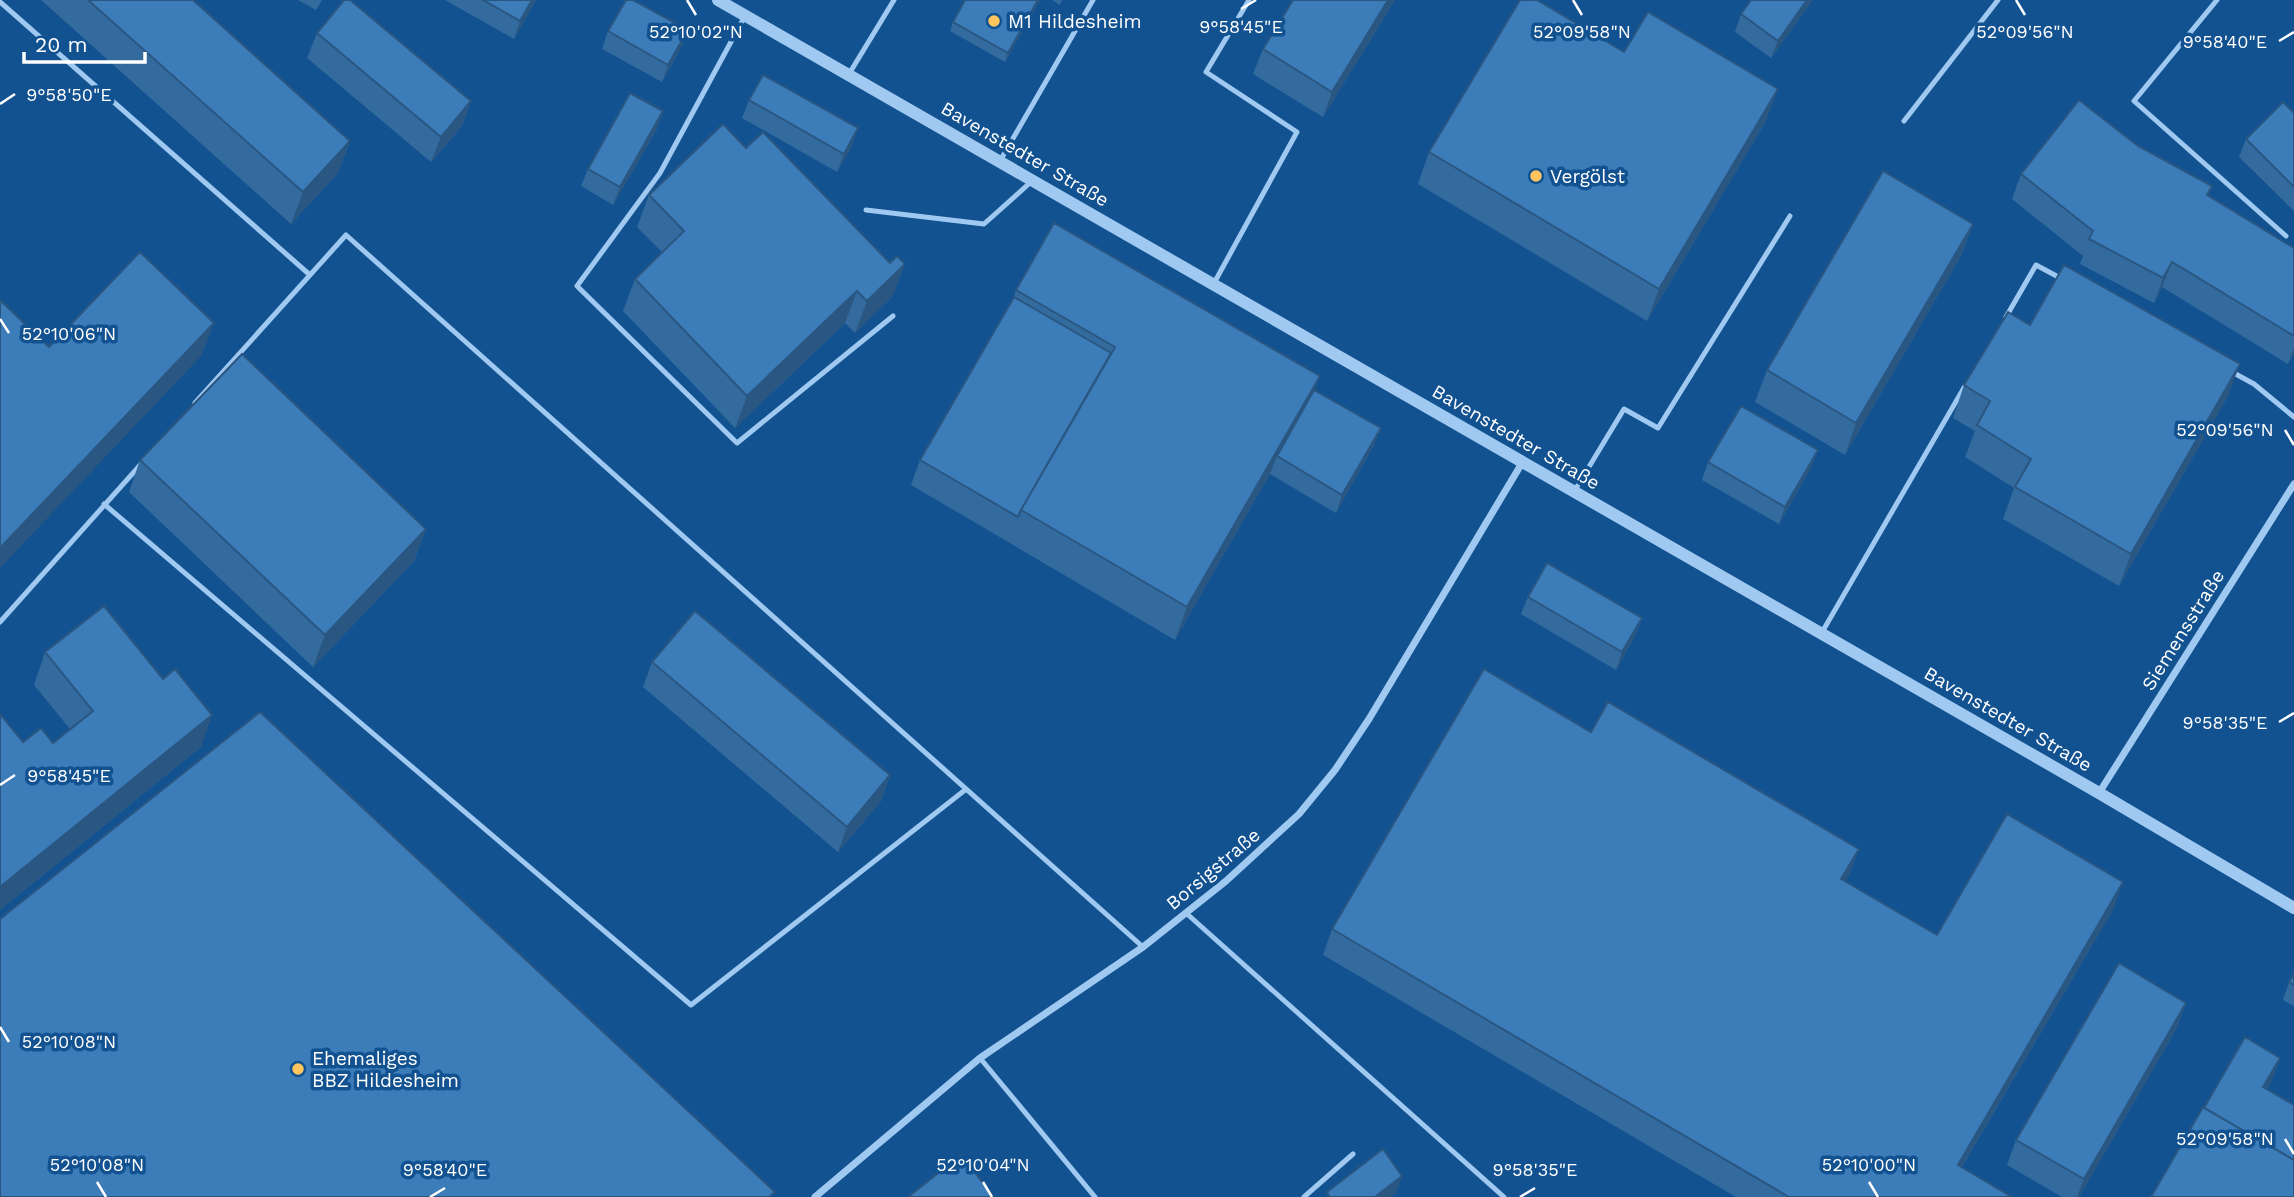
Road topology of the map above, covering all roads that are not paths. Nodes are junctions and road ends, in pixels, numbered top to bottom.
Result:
1 (718, 0) edge
2 (894, 0) edge
3 (1093, 0) edge
4 (1249, 0) edge
5 (1998, 0) edge
6 (2217, 0) edge
7 (0, 2) edge
8 (746, 16) junction
9 (849, 74) junction
10 (1904, 121) dead end
11 (1000, 161) junction
12 (1032, 181) junction
13 (866, 210) dead end
14 (1790, 216) dead end
15 (2286, 236) dead end
16 (310, 275) junction
17 (1213, 285) junction
18 (2072, 285) edge
19 (893, 316) dead end
20 (2001, 324) edge
21 (2230, 371) edge
22 (1966, 384) edge
23 (194, 404) edge
24 (2294, 417) edge
25 (149, 454) edge
26 (1522, 463) junction
27 (2294, 484) edge
28 (1573, 493) junction
29 (104, 505) junction
30 (0, 622) edge
31 (1821, 634) junction
32 (965, 790) junction
33 (2099, 793) junction
34 (2294, 908) edge
35 (1186, 913) junction
36 (1143, 947) junction
37 (980, 1058) junction
38 (1353, 1154) dead end
39 (815, 1197) edge
40 (1095, 1197) edge
41 (1304, 1197) edge
42 (1504, 1197) edge

1 - 8 street, Bavenstedter Straße
2 - 9 lane
3 - 11 lane
4 - 17 lane
5 - 10 lane
6 - 15 lane
7 - 16 lane
8 - 9 street, Bavenstedter Straße
8 - 19 lane
9 - 11 street, Bavenstedter Straße
11 - 12 street, Bavenstedter Straße
12 - 13 lane
12 - 17 street, Bavenstedter Straße
14 - 28 lane
16 - 23 lane
16 - 32 lane
17 - 26 street, Bavenstedter Straße
18 - 20 lane
21 - 24 lane
22 - 31 lane
25 - 29 lane
26 - 28 street, Bavenstedter Straße
26 - 35 street, Borsigstraße
27 - 33 street, Siemensstraße
28 - 31 street, Bavenstedter Straße
29 - 30 lane
29 - 32 lane
31 - 33 street, Bavenstedter Straße
32 - 36 lane
33 - 34 street, Bavenstedter Straße
35 - 36 street, Borsigstraße
35 - 42 lane
36 - 37 street, Borsigstraße
37 - 39 street, Borsigstraße
37 - 40 lane
38 - 41 lane

